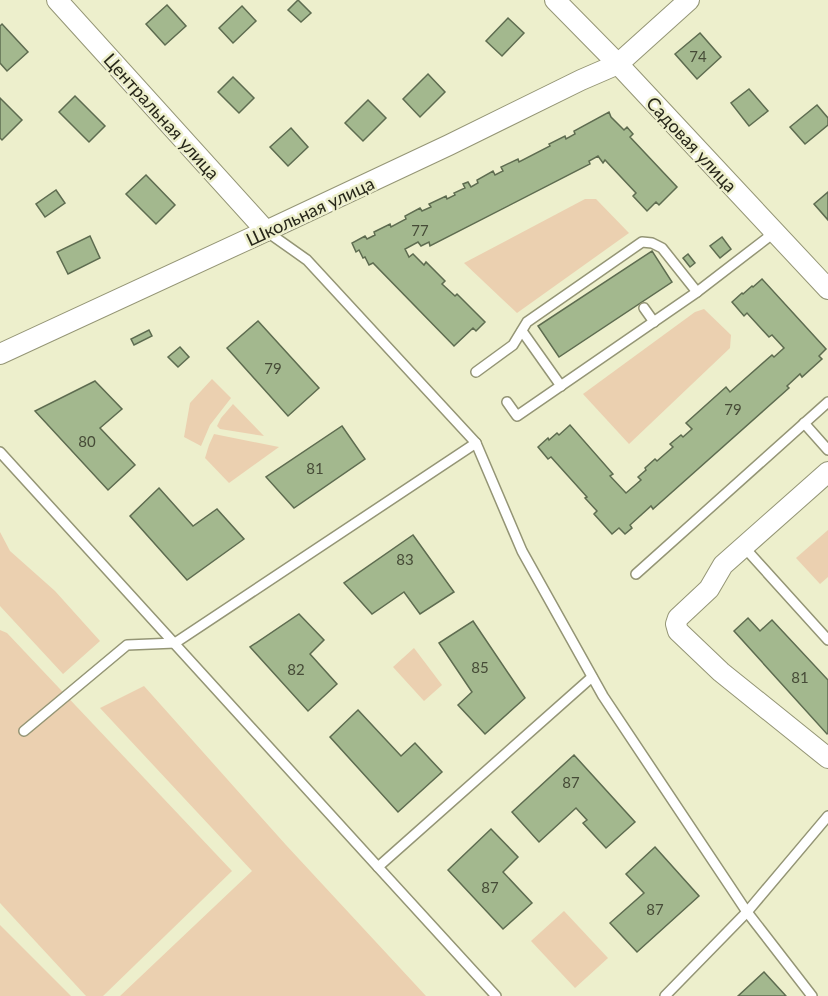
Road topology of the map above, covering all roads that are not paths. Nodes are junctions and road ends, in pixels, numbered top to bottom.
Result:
1 (57, 0) edge
2 (555, 0) edge
3 (689, 0) edge
4 (618, 64) junction
5 (266, 231) junction
6 (775, 232) junction
7 (828, 289) edge
8 (698, 292) junction
9 (644, 308) dead end
10 (654, 322) junction
11 (522, 331) junction
12 (0, 354) edge
13 (476, 372) dead end
14 (561, 386) junction
15 (507, 402) dead end
16 (828, 402) edge
17 (804, 423) junction
18 (476, 443) junction
19 (828, 450) edge
20 (0, 452) edge
21 (828, 472) edge
22 (744, 547) junction
23 (636, 574) dead end
24 (828, 640) edge
25 (175, 643) junction
26 (592, 677) junction
27 (24, 732) dead end
28 (828, 758) edge
29 (828, 816) edge
30 (378, 867) junction
31 (747, 912) junction
32 (496, 996) edge
33 (665, 996) edge
34 (812, 996) edge

1 - 5 street, Центральная улица
2 - 4 street, Садовая улица
3 - 4 street, Школьная улица
4 - 5 street, Школьная улица
4 - 6 street, Садовая улица
5 - 12 street, Школьная улица
5 - 18 lane
6 - 7 street, Садовая улица
6 - 8 lane
8 - 10 lane
8 - 11 lane
9 - 10 lane
10 - 14 lane
11 - 13 lane
11 - 14 lane
14 - 15 lane
16 - 17 lane
17 - 19 lane
17 - 23 lane
18 - 25 lane
18 - 26 lane
20 - 25 lane
21 - 22 street
22 - 24 lane
22 - 28 street
25 - 27 lane
25 - 30 lane
26 - 30 lane
26 - 31 lane
29 - 31 lane
30 - 32 lane
31 - 33 lane
31 - 34 lane

